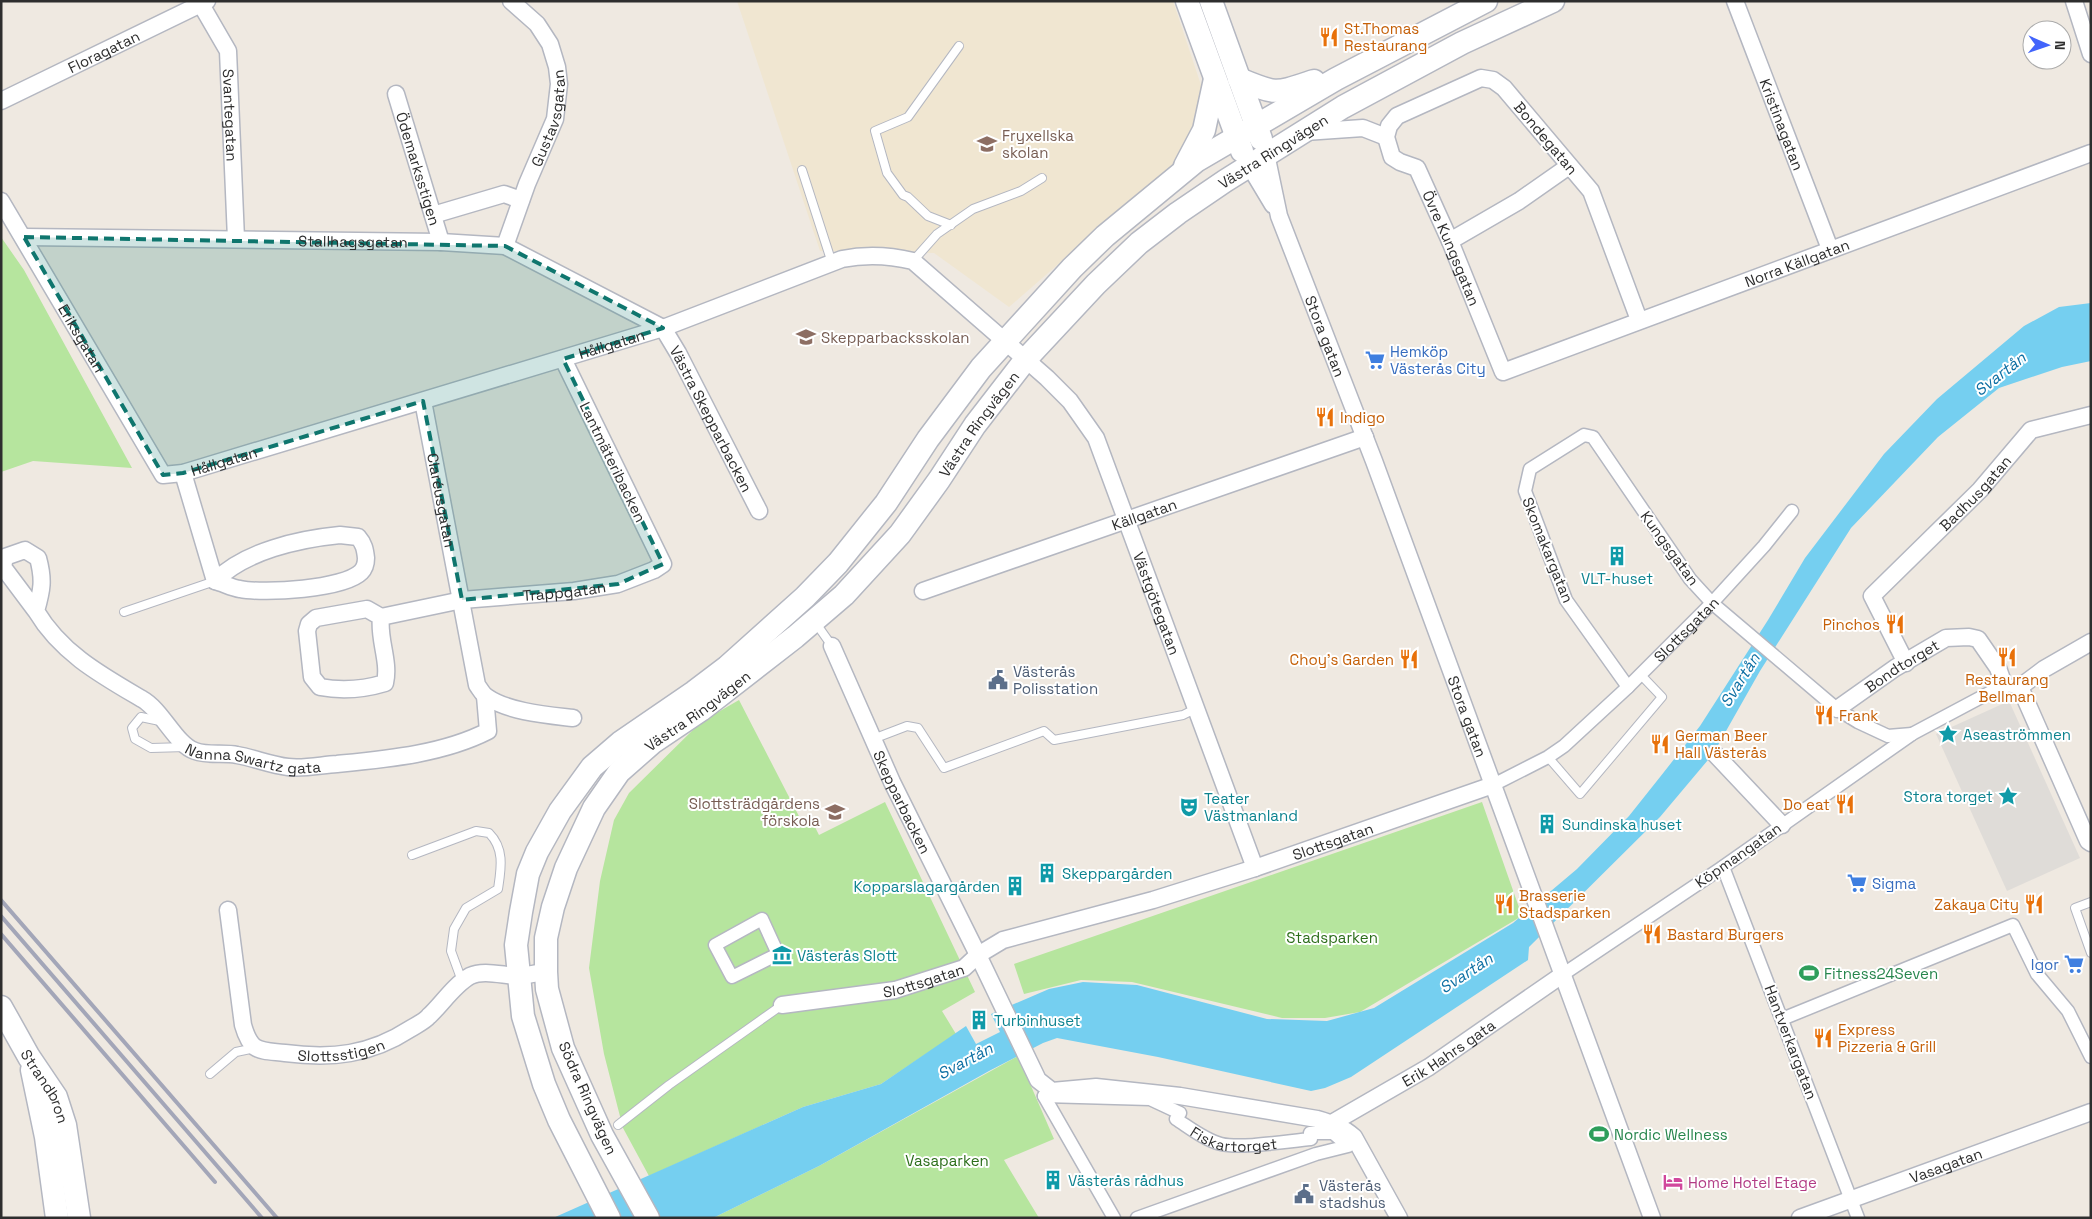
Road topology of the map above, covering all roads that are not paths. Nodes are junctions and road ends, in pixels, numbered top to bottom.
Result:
1 (511, 1) edge
2 (1187, 1) edge
3 (1211, 1) edge
4 (1486, 1) edge
5 (1553, 1) edge
6 (1735, 1) edge
7 (2074, 1) edge
8 (202, 2) edge
9 (959, 46) dead end
10 (2091, 54) edge
11 (1216, 76) junction
12 (1239, 79) junction
13 (1336, 79) junction
14 (396, 94) dead end
15 (1, 102) edge
16 (1305, 132) junction
17 (1386, 138) junction
18 (1250, 146) junction
19 (2091, 153) edge
20 (1569, 166) junction
21 (802, 170) dead end
22 (1182, 171) junction
23 (1042, 178) dead end
24 (521, 200) junction
25 (1, 201) edge
26 (433, 215) junction
27 (950, 225) junction
28 (24, 237) junction
29 (236, 239) junction
30 (1450, 241) junction
31 (441, 242) junction
32 (504, 246) junction
33 (1830, 249) junction
34 (913, 261) junction
35 (832, 263) junction
36 (1639, 320) junction
37 (663, 328) junction
38 (1005, 341) junction
39 (563, 359) junction
40 (1026, 359) junction
41 (1502, 372) joint
42 (423, 401) junction
43 (2091, 415) edge
44 (1365, 437) junction
45 (1593, 437) joint
46 (183, 473) junction
47 (163, 475) joint
48 (759, 511) dead end
49 (1792, 511) dead end
50 (1126, 520) junction
51 (663, 564) joint
52 (215, 581) junction
53 (923, 591) dead end
54 (462, 600) junction
55 (1712, 603) junction
56 (36, 611) dead end
57 (124, 612) dead end
58 (381, 617) junction
59 (814, 621) junction
60 (2091, 642) edge
61 (832, 646) joint
62 (1906, 663) junction
63 (1640, 674) junction
64 (2012, 686) junction
65 (1628, 687) junction
66 (485, 696) junction
67 (1197, 708) junction
68 (1837, 709) junction
69 (572, 718) dead end
70 (168, 725) junction
71 (1912, 734) junction
72 (873, 739) junction
73 (188, 747) junction
74 (1715, 754) dead end
75 (1548, 757) junction
76 (1493, 785) junction
77 (1782, 825) junction
78 (2091, 844) edge
79 (412, 855) dead end
80 (1723, 867) junction
81 (1255, 868) junction
82 (2091, 902) edge
83 (228, 910) dead end
84 (762, 919) joint
85 (2091, 953) edge
86 (978, 955) junction
87 (546, 972) junction
88 (1562, 975) junction
89 (519, 976) junction
90 (462, 981) junction
91 (782, 1005) joint
92 (1, 1007) edge
93 (1782, 1018) junction
94 (255, 1048) junction
95 (29, 1057) junction
96 (2091, 1057) edge
97 (210, 1074) dead end
98 (1061, 1090) joint
99 (2091, 1112) edge
100 (1332, 1123) junction
101 (618, 1125) dead end
102 (1851, 1199) junction
103 (647, 1217) edge
104 (57, 1218) edge
105 (79, 1218) edge
106 (609, 1218) edge
107 (1114, 1218) edge
108 (1137, 1218) edge
109 (1399, 1218) edge
110 (1652, 1218) edge
111 (1800, 1218) edge
112 (1858, 1218) edge

1 - 24 street, Gustavsgatan
2 - 11 main road, Stora gatan
3 - 12 main road, Stora gatan
4 - 13 main road, Västra Ringvägen
5 - 16 main road, Västra Ringvägen
6 - 33 street, Kristinagatan
7 - 10 street
8 - 15 street, Floragatan
8 - 29 street, Svantegatan
9 - 27 lane
11 - 18 main road, Stora gatan
11 - 22 main road
12 - 13 main road
12 - 18 main road, Stora gatan
13 - 18 main road, Västra Ringvägen
13 - 18 main road
14 - 26 street, Ödemarksstigen
16 - 17 street
16 - 18 main road, Västra Ringvägen
17 - 20 street, Bondegatan
17 - 30 street, Övre Kungsgatan
18 - 22 main road, Västra Ringvägen
18 - 40 main road, Västra Ringvägen
18 - 44 street, Stora gatan
19 - 33 street, Norra Källgatan
20 - 30 street
20 - 36 street, Bondegatan
21 - 35 lane
22 - 38 main road, Västra Ringvägen
23 - 27 lane
24 - 26 street
24 - 32 street, Gustavsgatan
25 - 28 street, Eriksgatan
26 - 31 street, Ödemarksstigen
27 - 34 lane
28 - 29 street, Stallhagsgatan
28 - 47 street, Eriksgatan
29 - 31 street, Stallhagsgatan
30 - 41 street, Övre Kungsgatan
31 - 32 street, Stallhagsgatan
32 - 37 street, Stallhagsgatan
33 - 36 street, Norra Källgatan
34 - 35 street, Hållgatan
34 - 38 street, Hållgatan
35 - 37 street, Hållgatan
36 - 41 street, Norra Källgatan
37 - 39 street, Hållgatan
37 - 48 street, Västra Skepparbacken
38 - 40 street, Hållgatan
38 - 89 main road, Västra Ringvägen
39 - 42 street, Hållgatan
39 - 51 street, Lantmäteribacken
40 - 50 street, Västgötegatan
40 - 59 main road, Västra Ringvägen
42 - 46 street, Hållgatan
42 - 54 street, Claréusgatan
43 - 62 street, Badhusgatan
44 - 50 street, Källgatan
44 - 76 street, Stora gatan
45 - 55 street, Kungsgatan
45 - 65 street, Skomakargatan
46 - 47 street, Hållgatan
46 - 52 street
49 - 55 street, Slottsgatan
50 - 53 street, Källgatan
50 - 67 street, Västgötegatan
51 - 54 street, Trappgatan
52 - 52 street
52 - 57 lane
54 - 58 street
54 - 66 street, Claréusgatan
55 - 63 street, Slottsgatan
55 - 68 street, Kungsgatan
56 - 70 street, Nanna Swartz gata
58 - 58 street
59 - 61 lane
59 - 87 main road, Västra Ringvägen
60 - 64 street
61 - 72 street, Skepparbacken
62 - 64 street, Bondtorget
62 - 68 street, Bondtorget
63 - 65 street, Slottsgatan
63 - 75 lane
64 - 71 street
64 - 78 street
65 - 75 street, Slottsgatan
66 - 69 street
66 - 73 street, Nanna Swartz gata
67 - 72 lane
67 - 81 street, Västgötegatan
68 - 71 street, Kungsgatan
70 - 73 street, Nanna Swartz gata
70 - 73 lane
71 - 77 street, Köpmangatan
72 - 86 street, Skepparbacken
74 - 77 street
75 - 76 street, Slottsgatan
76 - 81 street, Slottsgatan
76 - 88 street, Stora gatan
77 - 80 street, Köpmangatan
79 - 90 lane
80 - 88 street, Köpmangatan
80 - 93 street, Hantverkargatan
81 - 86 street, Slottsgatan
82 - 85 lane
83 - 94 street
84 - 84 street
86 - 91 street, Slottsgatan
86 - 98 street, Skepparbacken
87 - 89 street, Slottsstigen
87 - 103 main road, Södra Ringvägen
88 - 100 street, Erik Hahrs gata
88 - 110 street, Stora gatan
89 - 90 street, Slottsstigen
89 - 106 main road, Södra Ringvägen
90 - 94 street, Slottsstigen
91 - 101 lane
92 - 95 main road
93 - 96 street
93 - 102 street, Hantverkargatan
94 - 97 lane
95 - 104 main road, Strandbron
95 - 105 main road, Strandbron
98 - 100 street, Fiskartorget
99 - 102 street, Vasagatan
100 - 109 street
102 - 111 street, Vasagatan
102 - 112 street, Hantverkargatan
107 - 108 street, Fiskartorget

